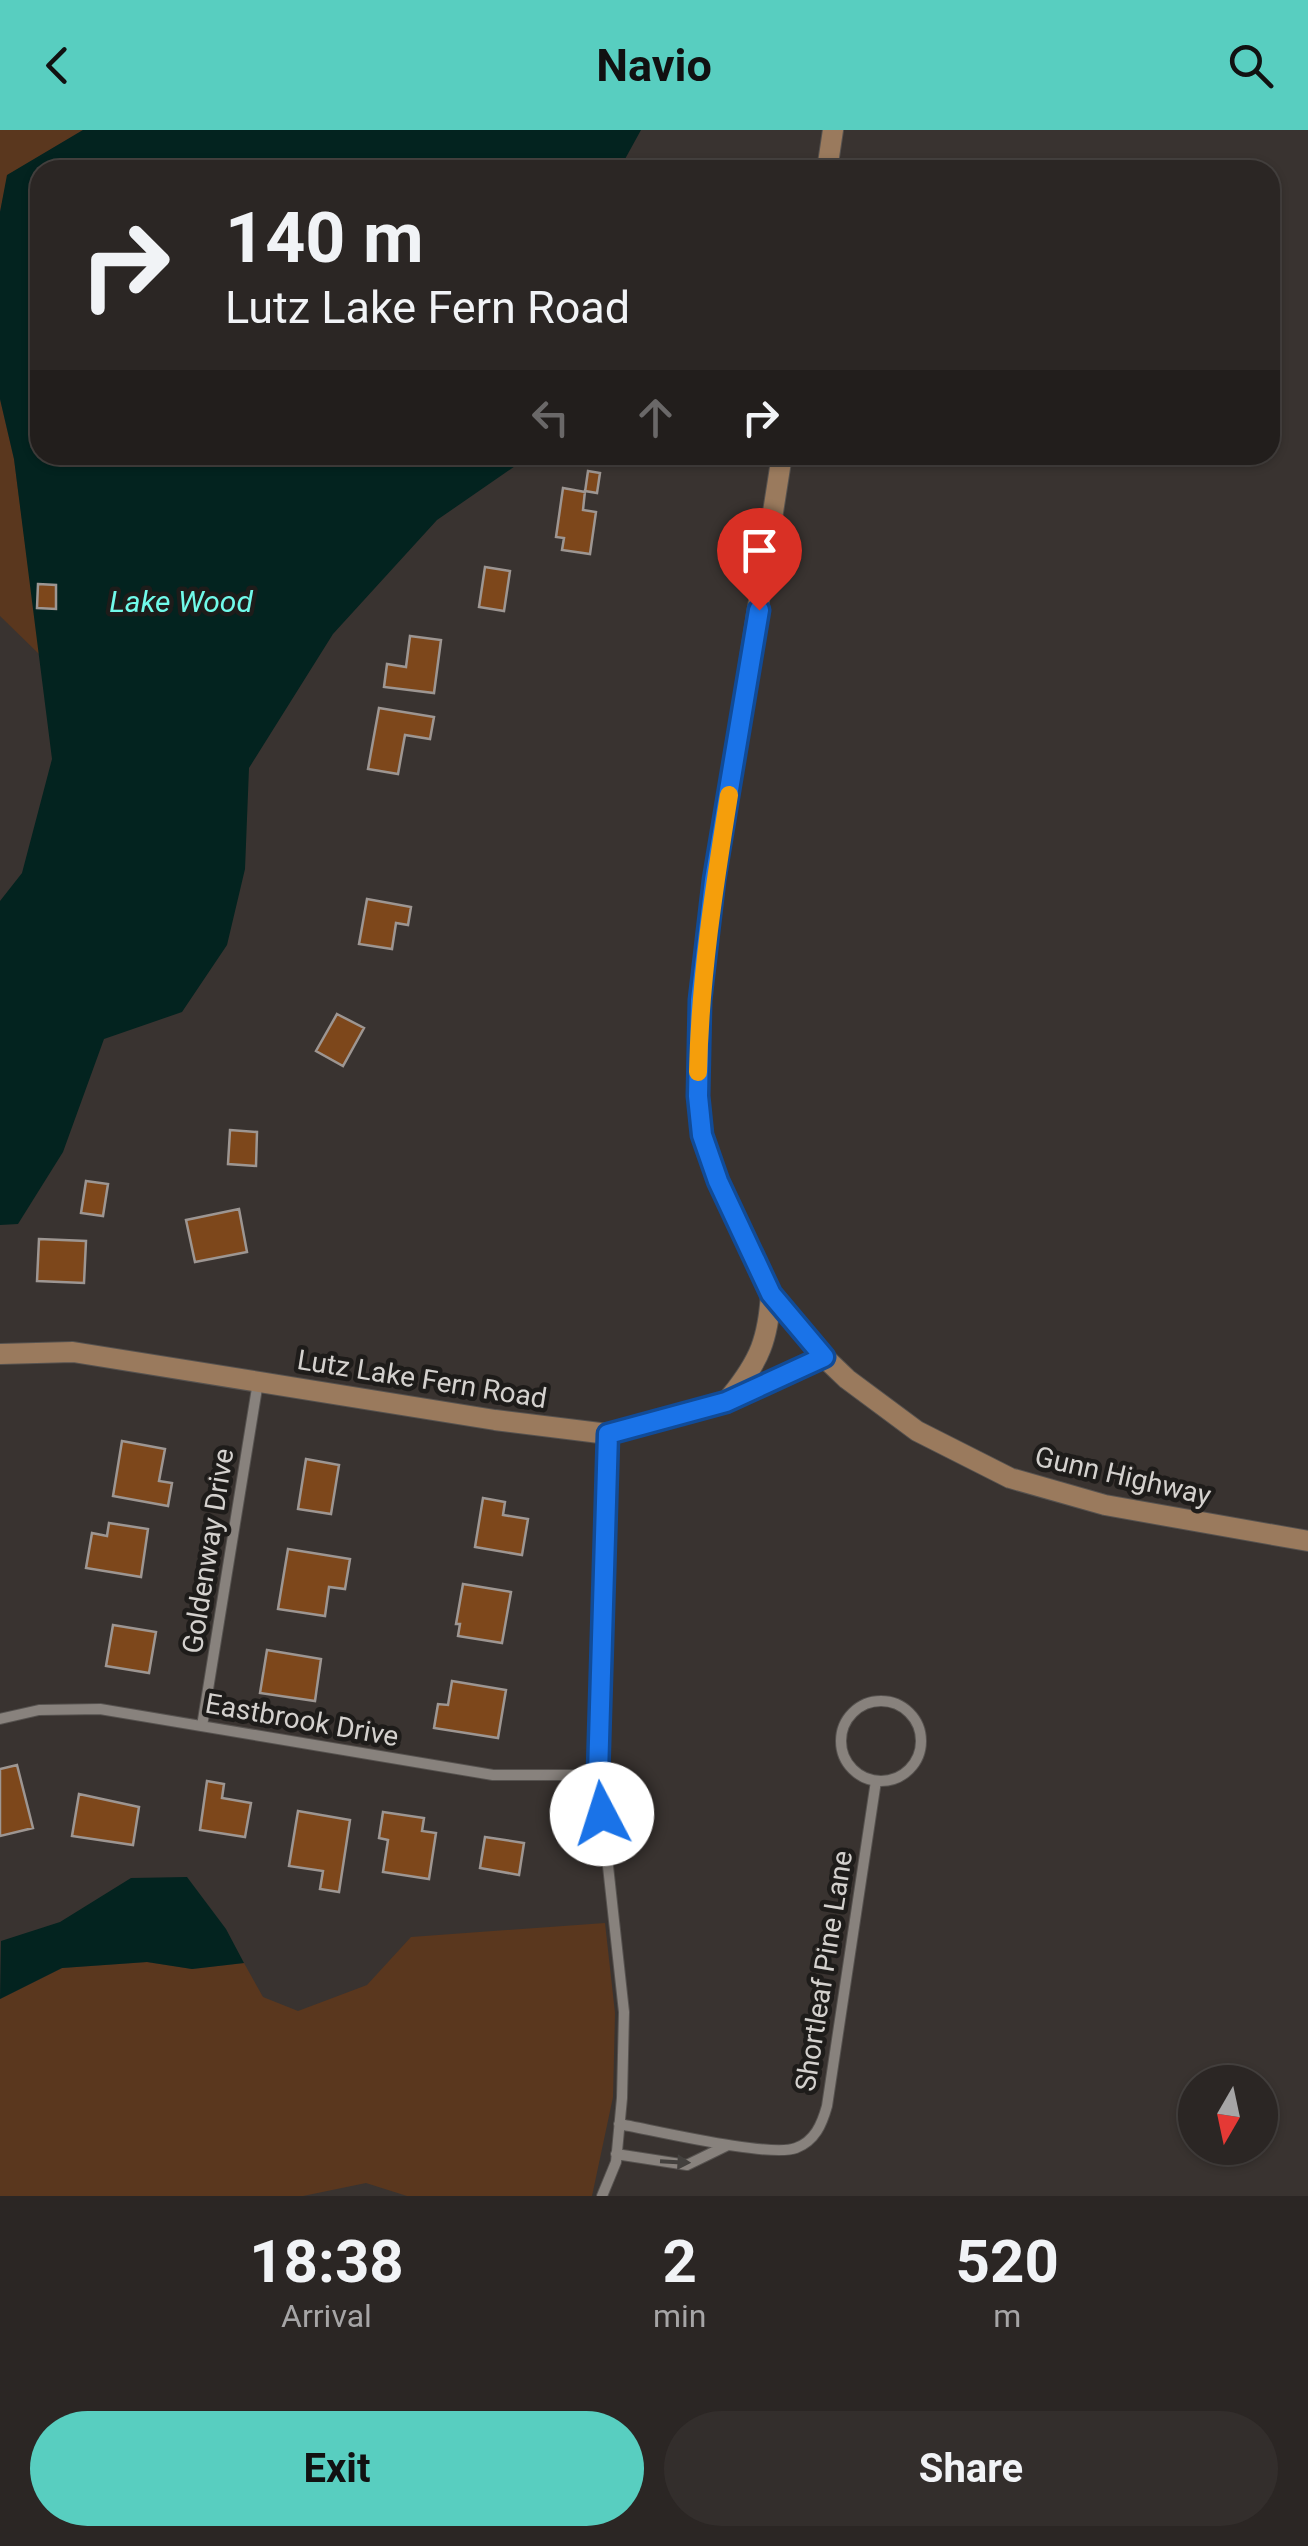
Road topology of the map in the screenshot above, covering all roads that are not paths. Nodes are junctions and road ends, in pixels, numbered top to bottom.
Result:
1 (833, 130) edge
2 (828, 160) edge
3 (780, 465) edge
4 (771, 1294) junction
5 (0, 1354) edge
6 (824, 1357) junction
7 (258, 1382) junction
8 (726, 1402) junction
9 (608, 1434) junction
10 (1308, 1542) edge
11 (0, 1719) edge
12 (202, 1726) junction
13 (598, 1775) junction
14 (876, 1781) junction
15 (619, 2124) junction
16 (729, 2144) junction
17 (616, 2154) junction
18 (602, 2196) edge

1 - 2 main road
3 - 4 main road, Gunn Highway
4 - 6 main road, Gunn Highway
4 - 8 main road
5 - 7 main road, Lutz Lake Fern Road
6 - 8 main road, Lutz Lake Fern Road
6 - 10 main road, Gunn Highway
7 - 9 main road, Lutz Lake Fern Road
7 - 12 street, Goldenway Drive
8 - 9 main road, Lutz Lake Fern Road
9 - 13 street
11 - 12 street, Eastbrook Drive
12 - 13 street, Eastbrook Drive
13 - 15 street
14 - 14 street
14 - 16 street, Shortleaf Pine Lane
15 - 16 street, Shortleaf Pine Lane
15 - 17 street
17 -> 16 street
17 - 18 street

